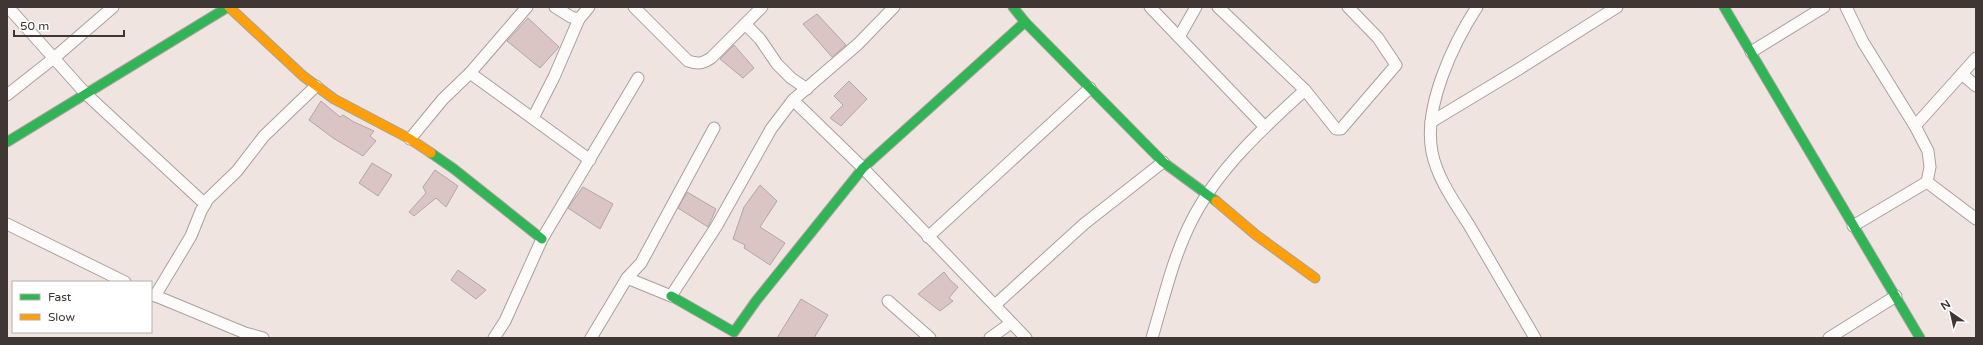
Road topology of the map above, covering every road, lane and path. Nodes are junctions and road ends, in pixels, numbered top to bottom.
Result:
1 (8, 7) edge
2 (113, 7) edge
3 (229, 7) edge
4 (527, 7) edge
5 (555, 7) edge
6 (589, 7) edge
7 (634, 7) edge
8 (894, 7) edge
9 (1013, 7) edge
10 (1150, 7) edge
11 (1196, 7) edge
12 (1218, 7) edge
13 (1348, 7) edge
14 (1477, 7) edge
15 (1617, 7) edge
16 (1724, 7) edge
17 (1824, 7) edge
18 (1846, 7) edge
19 (759, 8) edge
20 (579, 19) junction
21 (1025, 22) junction
22 (745, 24) junction
23 (1179, 37) junction
24 (1751, 52) junction
25 (54, 58) junction
26 (1976, 58) edge
27 (470, 72) junction
28 (1963, 75) junction
29 (638, 78) dead end
30 (316, 86) junction
31 (1976, 86) edge
32 (1090, 88) junction
33 (807, 89) junction
34 (1305, 90) junction
35 (86, 94) junction
36 (7, 95) edge
37 (793, 100) junction
38 (533, 118) junction
39 (1431, 122) junction
40 (1264, 126) junction
41 (1915, 126) junction
42 (714, 128) dead end
43 (410, 139) junction
44 (7, 142) edge
45 (590, 160) junction
46 (1163, 162) junction
47 (863, 168) junction
48 (1927, 182) junction
49 (1207, 194) junction
50 (205, 204) junction
51 (1976, 219) edge
52 (7, 224) edge
53 (1852, 226) junction
54 (928, 237) junction
55 (542, 238) junction
56 (627, 278) junction
57 (1315, 278) dead end
58 (123, 281) edge
59 (153, 295) edge
60 (671, 296) junction
61 (1896, 296) junction
62 (888, 301) dead end
63 (995, 306) junction
64 (1011, 323) junction
65 (733, 335) edge
66 (263, 338) edge
67 (494, 338) edge
68 (591, 338) edge
69 (930, 338) edge
70 (990, 338) edge
71 (1026, 338) edge
72 (1152, 338) edge
73 (1535, 338) edge
74 (1829, 338) edge
75 (1920, 338) edge

1 - 25 street
2 - 25 street
3 - 30 street
3 - 35 street
4 - 27 street
5 - 20 street
6 - 20 street
7 - 22 street
8 - 33 street
9 - 21 street
10 - 23 street
11 - 23 street
12 - 34 street
13 - 34 street
14 - 39 street
15 - 39 street
16 - 24 street
17 - 24 street
18 - 41 street
19 - 22 street
20 - 38 street
21 - 32 street
21 - 47 street
22 - 33 street
23 - 40 street
24 - 53 street
25 - 35 street
25 - 36 street
26 - 28 street
27 - 38 street
27 - 43 street
28 - 31 street
28 - 41 street
29 - 45 street
30 - 43 street
30 - 50 street
32 - 46 street
32 - 54 street
33 - 37 street
34 - 40 street
35 - 44 street
35 - 50 street
37 - 47 street
37 - 60 street
38 - 45 street
39 - 73 street
40 - 49 street
41 - 48 street
42 - 56 street
43 - 55 street
45 - 55 street
46 - 49 street
46 - 63 street
47 - 54 street
47 - 65 street
48 - 51 street
48 - 53 street
49 - 57 street
49 - 72 street
50 - 59 street
52 - 58 street
53 - 61 street
54 - 63 street
55 - 67 street
56 - 60 street
56 - 68 street
59 - 66 street
60 - 65 street
61 - 74 street
61 - 75 street
62 - 69 street
63 - 64 street
64 - 70 street
64 - 71 street

